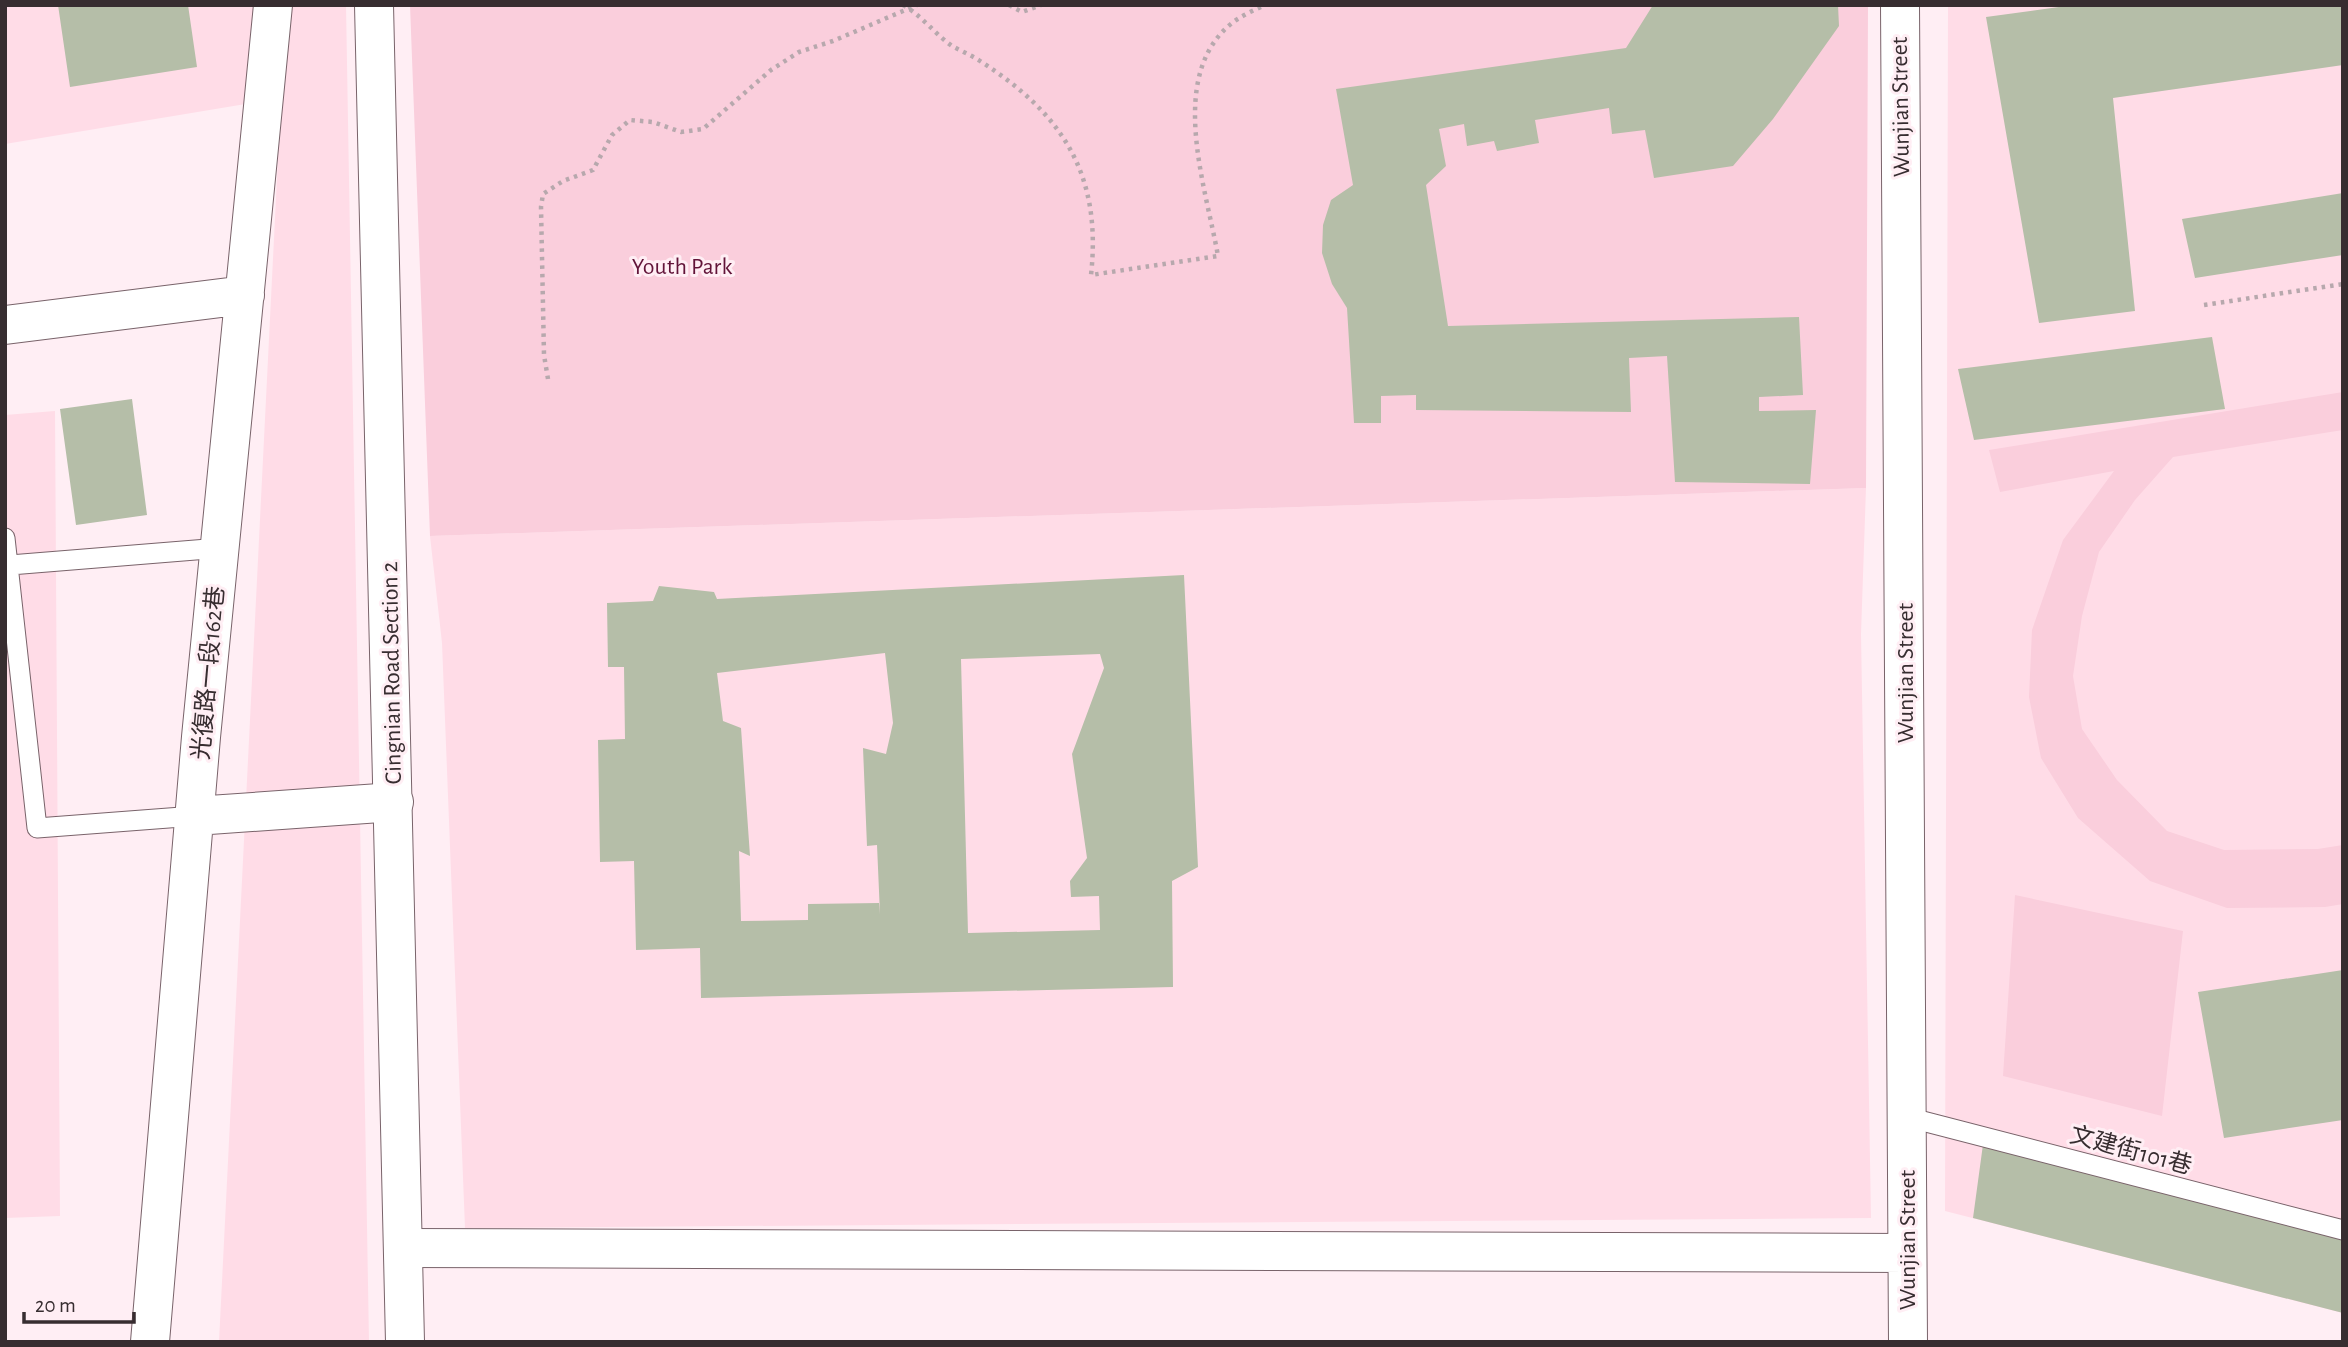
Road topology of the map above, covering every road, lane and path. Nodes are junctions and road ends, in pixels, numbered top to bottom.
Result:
1 (273, 5) edge
2 (374, 5) edge
3 (903, 5) edge
4 (917, 5) edge
5 (1009, 5) edge
6 (1041, 5) edge
7 (1265, 5) edge
8 (1899, 5) edge
9 (909, 8) junction
10 (2343, 284) edge
11 (245, 295) junction
12 (2204, 305) dead end
13 (5, 325) edge
14 (548, 379) dead end
15 (5, 538) edge
16 (220, 548) junction
17 (10, 565) junction
18 (394, 802) junction
19 (195, 816) junction
20 (1907, 1117) junction
21 (2343, 1230) edge
22 (403, 1248) junction
23 (1907, 1254) junction
24 (150, 1342) edge
25 (405, 1342) edge
26 (1908, 1342) edge

1 - 11 street, 光復路一段162巷
2 - 18 street, Cingnian Road Section 2
3 - 9 path
4 - 9 path
5 - 6 path
7 - 9 path
8 - 20 street, Wunjian Street
9 - 14 path
10 - 12 path
11 - 13 street
11 - 16 street, 光復路一段162巷
15 - 17 lane
16 - 17 lane
16 - 19 street, 光復路一段162巷
17 - 19 lane
18 - 19 street
18 - 22 street, Cingnian Road Section 2
19 - 24 street, 光復路一段162巷
20 - 21 lane, 文建街101巷
20 - 23 street, Wunjian Street
22 - 23 street
22 - 25 street, Cingnian Road Section 2
23 - 26 street, Wunjian Street

